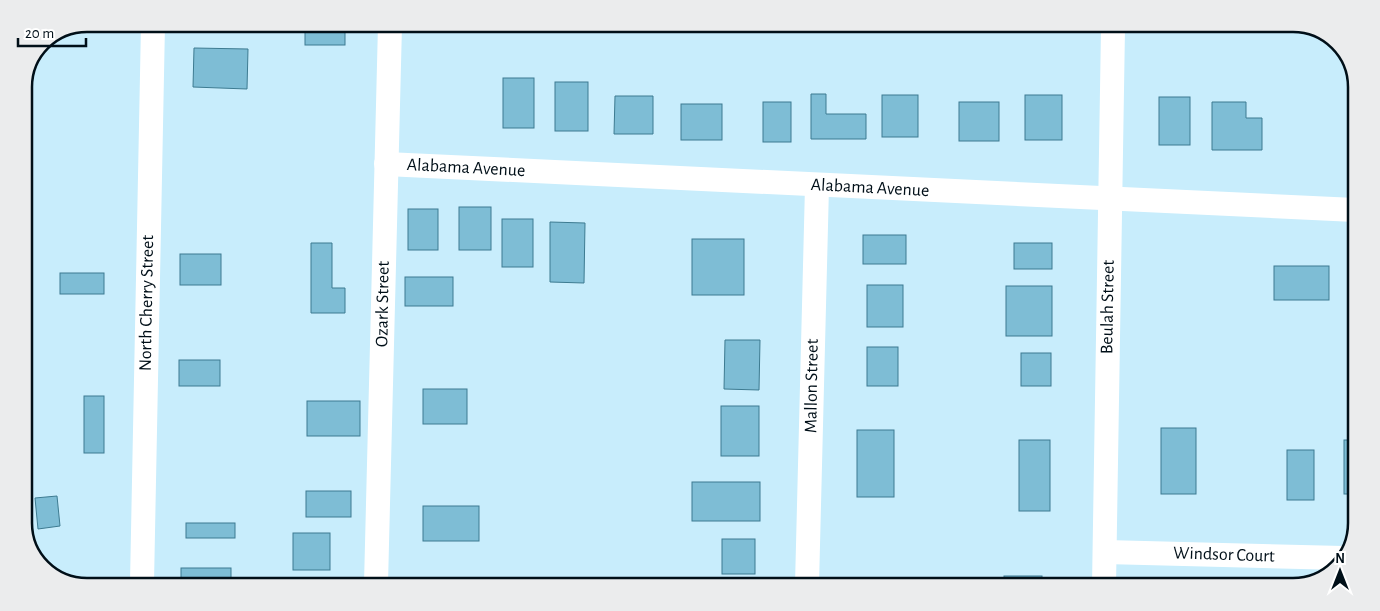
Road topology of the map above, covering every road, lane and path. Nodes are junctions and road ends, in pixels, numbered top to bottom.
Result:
1 (153, 32) edge
2 (390, 32) edge
3 (1113, 32) edge
4 (386, 164) junction
5 (817, 186) junction
6 (1109, 199) junction
7 (1347, 210) edge
8 (1105, 552) junction
9 (1315, 557) edge
10 (142, 578) edge
11 (376, 578) edge
12 (807, 578) edge
13 (1104, 578) edge

1 - 10 street, North Cherry Street
2 - 4 street, Ozark Street
3 - 6 street, Beulah Street
4 - 5 street, Alabama Avenue
4 - 11 street, Ozark Street
5 - 6 street, Alabama Avenue
5 - 12 street, Mallon Street
6 - 7 street, Alabama Avenue
6 - 8 street, Beulah Street
8 - 9 street, Windsor Court
8 - 13 street, Beulah Street

